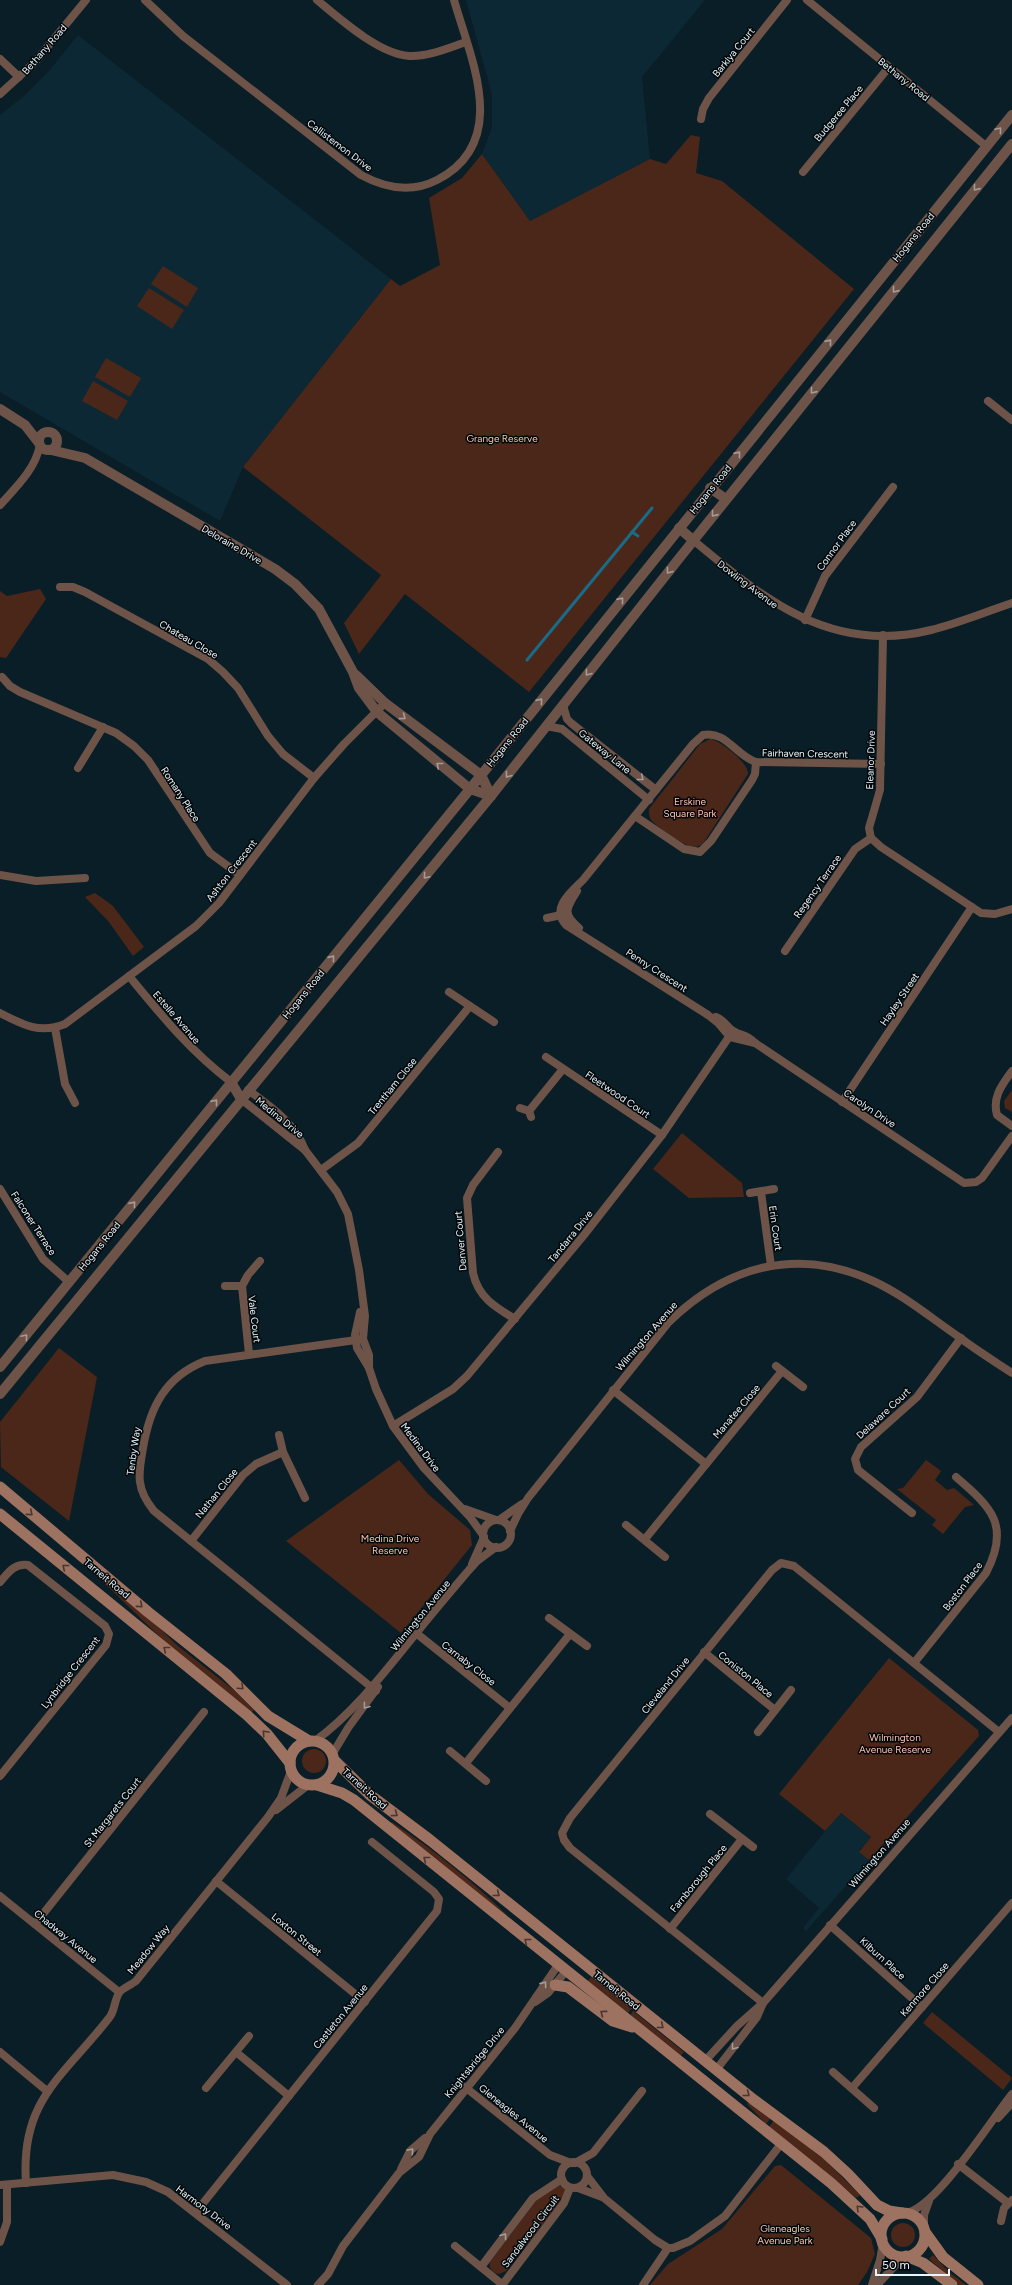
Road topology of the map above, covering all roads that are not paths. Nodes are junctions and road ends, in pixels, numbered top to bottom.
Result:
1 (86, 0) edge
2 (146, 0) edge
3 (317, 0) edge
4 (454, 0) edge
5 (787, 0) edge
6 (807, 0) edge
7 (466, 42) junction
8 (0, 59) edge
9 (890, 67) junction
10 (19, 77) junction
11 (0, 94) edge
12 (1012, 115) edge
13 (701, 119) dead end
14 (1012, 144) edge
15 (986, 146) junction
16 (1000, 158) junction
17 (803, 172) dead end
18 (988, 401) dead end
19 (0, 408) edge
20 (1012, 420) edge
21 (25, 425) junction
22 (44, 432) junction
23 (57, 438) junction
24 (45, 447) junction
25 (75, 454) junction
26 (893, 487) dead end
27 (710, 488) junction
28 (726, 499) junction
29 (0, 505) edge
30 (679, 528) junction
31 (693, 540) junction
32 (60, 587) dead end
33 (1012, 603) edge
34 (804, 620) junction
35 (883, 635) junction
36 (353, 672) junction
37 (2, 677) dead end
38 (384, 703) junction
39 (563, 705) junction
40 (377, 712) junction
41 (546, 726) junction
42 (103, 727) junction
43 (421, 731) junction
44 (412, 742) junction
45 (756, 762) junction
46 (881, 764) junction
47 (78, 768) dead end
48 (480, 775) junction
49 (314, 778) junction
50 (470, 789) junction
51 (656, 790) junction
52 (491, 796) junction
53 (649, 800) junction
54 (635, 816) junction
55 (870, 838) junction
56 (0, 875) edge
57 (240, 875) junction
58 (85, 878) dead end
59 (972, 908) junction
60 (1012, 909) edge
61 (564, 914) junction
62 (547, 918) dead end
63 (785, 951) dead end
64 (129, 976) junction
65 (449, 992) dead end
66 (470, 1006) junction
67 (0, 1013) edge
68 (494, 1022) dead end
69 (55, 1028) junction
70 (732, 1034) junction
71 (546, 1057) dead end
72 (563, 1069) junction
73 (1012, 1071) edge
74 (231, 1082) junction
75 (248, 1090) junction
76 (241, 1099) junction
77 (842, 1102) junction
78 (75, 1103) dead end
79 (520, 1108) dead end
80 (1012, 1126) edge
81 (662, 1135) junction
82 (1012, 1136) edge
83 (305, 1150) junction
84 (498, 1152) dead end
85 (320, 1170) junction
86 (0, 1189) edge
87 (774, 1189) dead end
88 (761, 1192) junction
89 (750, 1193) dead end
90 (260, 1260) dead end
91 (771, 1266) junction
92 (69, 1282) junction
93 (225, 1286) dead end
94 (242, 1286) junction
95 (515, 1319) junction
96 (961, 1338) junction
97 (359, 1339) junction
98 (249, 1354) junction
99 (0, 1367) edge
100 (1012, 1372) edge
101 (803, 1387) dead end
102 (613, 1390) junction
103 (0, 1394) edge
104 (393, 1426) junction
105 (279, 1435) dead end
106 (283, 1452) junction
107 (706, 1464) junction
108 (956, 1477) dead end
109 (0, 1488) edge
110 (305, 1498) dead end
111 (528, 1498) junction
112 (461, 1507) junction
113 (912, 1513) dead end
114 (0, 1514) edge
115 (497, 1520) junction
116 (626, 1526) dead end
117 (510, 1531) junction
118 (484, 1536) junction
119 (644, 1539) junction
120 (191, 1541) junction
121 (496, 1547) junction
122 (665, 1556) dead end
123 (469, 1570) junction
124 (0, 1582) edge
125 (549, 1618) dead end
126 (416, 1633) junction
127 (570, 1634) junction
128 (587, 1646) dead end
129 (704, 1652) junction
130 (914, 1663) junction
131 (374, 1689) junction
132 (791, 1690) dead end
133 (510, 1708) junction
134 (775, 1710) junction
135 (204, 1712) dead end
136 (346, 1715) junction
137 (1012, 1718) edge
138 (354, 1720) junction
139 (758, 1732) dead end
140 (999, 1732) junction
141 (312, 1741) junction
142 (450, 1751) dead end
143 (334, 1757) junction
144 (466, 1763) junction
145 (290, 1767) junction
146 (0, 1776) edge
147 (486, 1781) dead end
148 (313, 1785) junction
149 (710, 1814) dead end
150 (268, 1817) junction
151 (742, 1839) junction
152 (372, 1842) dead end
153 (753, 1847) dead end
154 (216, 1881) junction
155 (0, 1896) edge
156 (1012, 1903) edge
157 (36, 1924) junction
158 (830, 1925) junction
159 (670, 1929) junction
160 (572, 1954) junction
161 (562, 1968) junction
162 (555, 1985) junction
163 (119, 1992) junction
164 (365, 2002) junction
165 (533, 2004) junction
166 (763, 2004) junction
167 (922, 2007) junction
168 (737, 2026) junction
169 (638, 2029) junction
170 (746, 2033) junction
171 (249, 2036) dead end
172 (0, 2052) edge
173 (236, 2052) junction
174 (706, 2061) junction
175 (833, 2072) dead end
176 (713, 2073) junction
177 (696, 2075) junction
178 (206, 2088) dead end
179 (466, 2088) junction
180 (852, 2088) junction
181 (47, 2091) junction
182 (642, 2091) dead end
183 (1012, 2094) edge
184 (288, 2096) junction
185 (1012, 2102) edge
186 (874, 2108) dead end
187 (752, 2121) junction
188 (985, 2132) junction
189 (781, 2144) junction
190 (593, 2152) junction
191 (550, 2155) junction
192 (573, 2163) junction
193 (958, 2164) junction
194 (587, 2174) junction
195 (562, 2177) junction
196 (26, 2183) junction
197 (3, 2185) edge
198 (574, 2188) junction
199 (604, 2198) junction
200 (930, 2200) junction
201 (1010, 2202) edge
202 (196, 2212) junction
203 (904, 2213) junction
204 (1001, 2221) dead end
205 (924, 2230) junction
206 (882, 2241) junction
207 (0, 2242) edge
208 (455, 2246) dead end
209 (668, 2248) junction
210 (905, 2257) junction
211 (481, 2267) junction
212 (328, 2274) junction
213 (287, 2285) edge
214 (318, 2285) edge
215 (326, 2285) edge
216 (503, 2285) edge
217 (643, 2285) edge
218 (872, 2285) edge
219 (877, 2285) edge
220 (952, 2285) edge
221 (978, 2285) edge

1 - 10 street, Bethany Road
2 - 7 street, Callistemon Drive
3 - 7 street
4 - 7 street, Callistemon Drive
5 - 13 street, Barklya Court
6 - 9 street, Bethany Road
8 - 10 street
9 - 15 street, Bethany Road
9 - 17 street, Budgeree Place
10 - 11 street, Bethany Road
15 -> 12 street, Hogans Road
14 - 16 street, Hogans Road
15 - 16 street, Bethany Road
27 -> 15 street, Hogans Road
16 -> 28 street, Hogans Road
18 - 20 street
19 - 21 street
21 - 22 street
21 - 24 street
22 - 23 street
22 - 24 street
23 - 24 street
23 - 25 street, Deloraine Drive
24 - 25 street, Deloraine Drive
24 - 29 street
25 - 36 street, Deloraine Drive
26 - 34 street, Connor Place
27 - 28 street
27 - 30 street, Hogans Road
28 -> 31 street, Hogans Road
30 - 31 street, Dowling Avenue
48 -> 30 street, Hogans Road
31 - 34 street, Dowling Avenue
31 -> 39 street, Hogans Road
32 - 49 street, Chateau Close
33 - 35 street, Dowling Avenue
34 - 35 street, Dowling Avenue
35 - 46 street, Eleanor Drive
36 - 38 street, Deloraine Drive
36 - 40 street, Deloraine Drive
37 - 42 street, Romany Place
38 - 40 street, Ashton Crescent
38 -> 43 street, Deloraine Drive
39 - 41 street, Hogans Road
39 -> 51 street, Gateway Lane
40 - 44 street, Deloraine Drive
40 - 49 street, Ashton Crescent
41 -> 52 street, Hogans Road
41 - 53 street, Gateway Lane
42 - 47 street
42 - 57 street, Romany Place
43 - 44 street
43 - 48 street, Deloraine Drive
50 -> 44 street, Deloraine Drive
45 - 46 street, Fairhaven Crescent
45 - 51 street, Fairhaven Crescent
45 - 54 street
46 - 55 street, Eleanor Drive
48 - 50 street, Hogans Road
48 - 52 street
49 - 57 street, Ashton Crescent
50 - 52 street
74 -> 50 street, Hogans Road
51 - 53 street, Fairhaven Crescent
52 -> 75 street, Hogans Road
53 - 54 street
54 - 61 street
55 - 59 street
55 - 63 street, Regency Terrace
56 - 58 street
57 - 64 street, Ashton Crescent
59 - 60 street
59 - 77 street, Hayley Street
61 - 62 street
61 - 70 street, Penny Crescent
64 - 69 street, Ashton Crescent
64 - 74 street, Estelle Avenue
65 - 66 street
66 - 68 street
66 - 85 street, Trentham Close
67 - 69 street, Ashton Crescent
69 - 78 street
70 - 77 street, Carolyn Drive
70 - 81 street, Tandarra Drive
71 - 72 street, Fleetwood Court
72 - 79 street
72 - 81 street, Fleetwood Court
73 - 80 street
74 - 75 street
74 - 76 street
92 -> 74 street, Hogans Road
75 - 76 street, Hogans Road
75 - 83 street, Medina Drive
76 - 83 street, Medina Drive
76 - 103 street, Hogans Road
77 - 82 street, Carolyn Drive
81 - 95 street, Tandarra Drive
83 - 85 street, Medina Drive
84 - 95 street, Denver Court
85 - 97 street, Medina Drive
86 - 92 street, Falconer Terrace
87 - 88 street
88 - 89 street
88 - 91 street, Erin Court
90 - 94 street, Vale Court
91 - 96 street, Wilmington Avenue
91 - 102 street, Wilmington Avenue
99 -> 92 street, Hogans Road
93 - 94 street, Vale Court
94 - 98 street, Vale Court
95 - 104 street, Tandarra Drive
96 - 100 street, Wilmington Avenue
96 - 113 street, Delaware Court
97 - 98 street, Tenby Way
97 - 104 street, Medina Drive
98 - 120 street, Tenby Way
101 - 107 street, Manatee Close
102 - 107 street
102 - 111 street, Wilmington Avenue
104 - 112 street, Medina Drive
105 - 106 street
106 - 110 street
106 - 120 street, Nathan Close
107 - 119 street, Manatee Close
108 - 130 street, Boston Place
109 -> 141 main road, Tarneit Road
111 - 115 street, Wilmington Avenue
111 - 117 street, Wilmington Avenue
112 - 115 street, Medina Drive
112 - 118 street, Medina Drive
145 -> 114 main road, Tarneit Road
115 - 117 street
115 - 118 street
116 - 119 street
117 - 121 street
118 - 121 street
118 - 123 street, Wilmington Avenue
119 - 122 street
120 - 131 street, Tenby Way
121 - 123 street, Wilmington Avenue
123 - 126 street, Wilmington Avenue
124 - 146 street, Lynbridge Crescent
125 - 127 street
126 - 131 street, Wilmington Avenue
126 - 133 street, Carnaby Close
127 - 128 street
127 - 133 street
129 - 130 street, Cleveland Drive
129 - 134 street, Coniston Place
129 - 159 street, Cleveland Drive
130 - 140 street, Cleveland Drive
131 - 136 street, Wilmington Avenue
131 -> 138 street, Wilmington Avenue
132 - 134 street, Coniston Place
133 - 144 street
134 - 139 street, Coniston Place
135 - 157 street, St Margarets Court
136 - 138 street
136 - 141 street, Wilmington Avenue
137 - 140 street, Wilmington Avenue
138 - 143 street, Wilmington Avenue
140 - 158 street, Wilmington Avenue
141 - 143 main road
141 - 145 main road
142 - 144 street
143 - 148 main road
143 -> 160 main road, Tarneit Road
144 - 147 street
145 - 148 main road
145 - 150 street, Meadow Way
148 - 150 street, Meadow Way
161 -> 148 main road, Tarneit Road
149 - 151 street
150 - 154 street, Meadow Way
151 - 153 street
151 - 159 street, Farnborough Place
152 - 164 street, Castleton Avenue
154 - 163 street, Meadow Way
154 - 164 street, Loxton Street
155 - 157 street, Chadway Avenue
156 - 167 street, Kenmore Close
157 - 163 street, Chadway Avenue
158 - 166 street, Wilmington Avenue
158 - 167 street, Kilburn Place
159 - 166 street, Cleveland Drive
160 - 161 main road
160 -> 174 main road, Tarneit Road
161 - 162 street, Knightsbridge Drive
165 -> 161 street, Knightsbridge Drive
161 - 169 main road, Tarneit Road
162 - 165 street, Knightsbridge Drive
169 -> 162 main road
163 - 181 street
164 - 184 street, Castleton Avenue
165 - 179 street, Knightsbridge Drive
166 - 168 street, Wilmington Avenue
166 - 170 street, Wilmington Avenue
167 - 180 street, Kenmore Close
168 - 170 street
168 - 174 street, Wilmington Avenue
169 - 177 main road, Tarneit Road
170 -> 176 street, Wilmington Avenue
171 - 173 street
172 - 181 street
173 - 178 street
173 - 184 street
174 - 176 main road
175 - 180 street
176 - 177 main road
176 - 187 main road
176 -> 203 main road
177 - 187 main road, Tarneit Road
179 - 191 street, Gleneagles Avenue
179 - 212 street, Knightsbridge Drive
180 - 186 street
181 - 196 street
182 - 190 street
183 - 188 street
184 - 202 street, Castleton Avenue
185 - 188 street
187 - 189 main road, Tarneit Road
188 - 193 street
206 -> 189 main road, Tarneit Road
189 - 209 street
190 - 192 street
190 - 194 street
191 - 192 street, Gleneagles Avenue
191 - 195 street, Gleneagles Avenue
192 - 194 street
192 - 195 street
193 - 200 street
193 - 201 street
194 - 198 street
194 - 199 street
195 - 198 street
211 -> 195 street, Sandalwood Circuit
196 - 197 street, Harmony Drive
196 - 202 street, Harmony Drive
197 - 207 street
198 - 199 street
198 - 216 street, Sandalwood Circuit
199 - 209 street
200 - 203 street
200 - 205 street
201 - 204 street
202 - 213 street, Harmony Drive
203 - 205 main road
203 - 206 main road
205 - 210 main road
205 - 221 main road
206 - 210 main road
206 - 218 street
208 - 211 street, Sandalwood Circuit
209 - 217 street
210 - 219 street
210 - 220 main road
211 - 216 street, Sandalwood Circuit
212 - 214 street, Knightsbridge Drive
212 - 215 street, Knightsbridge Drive

